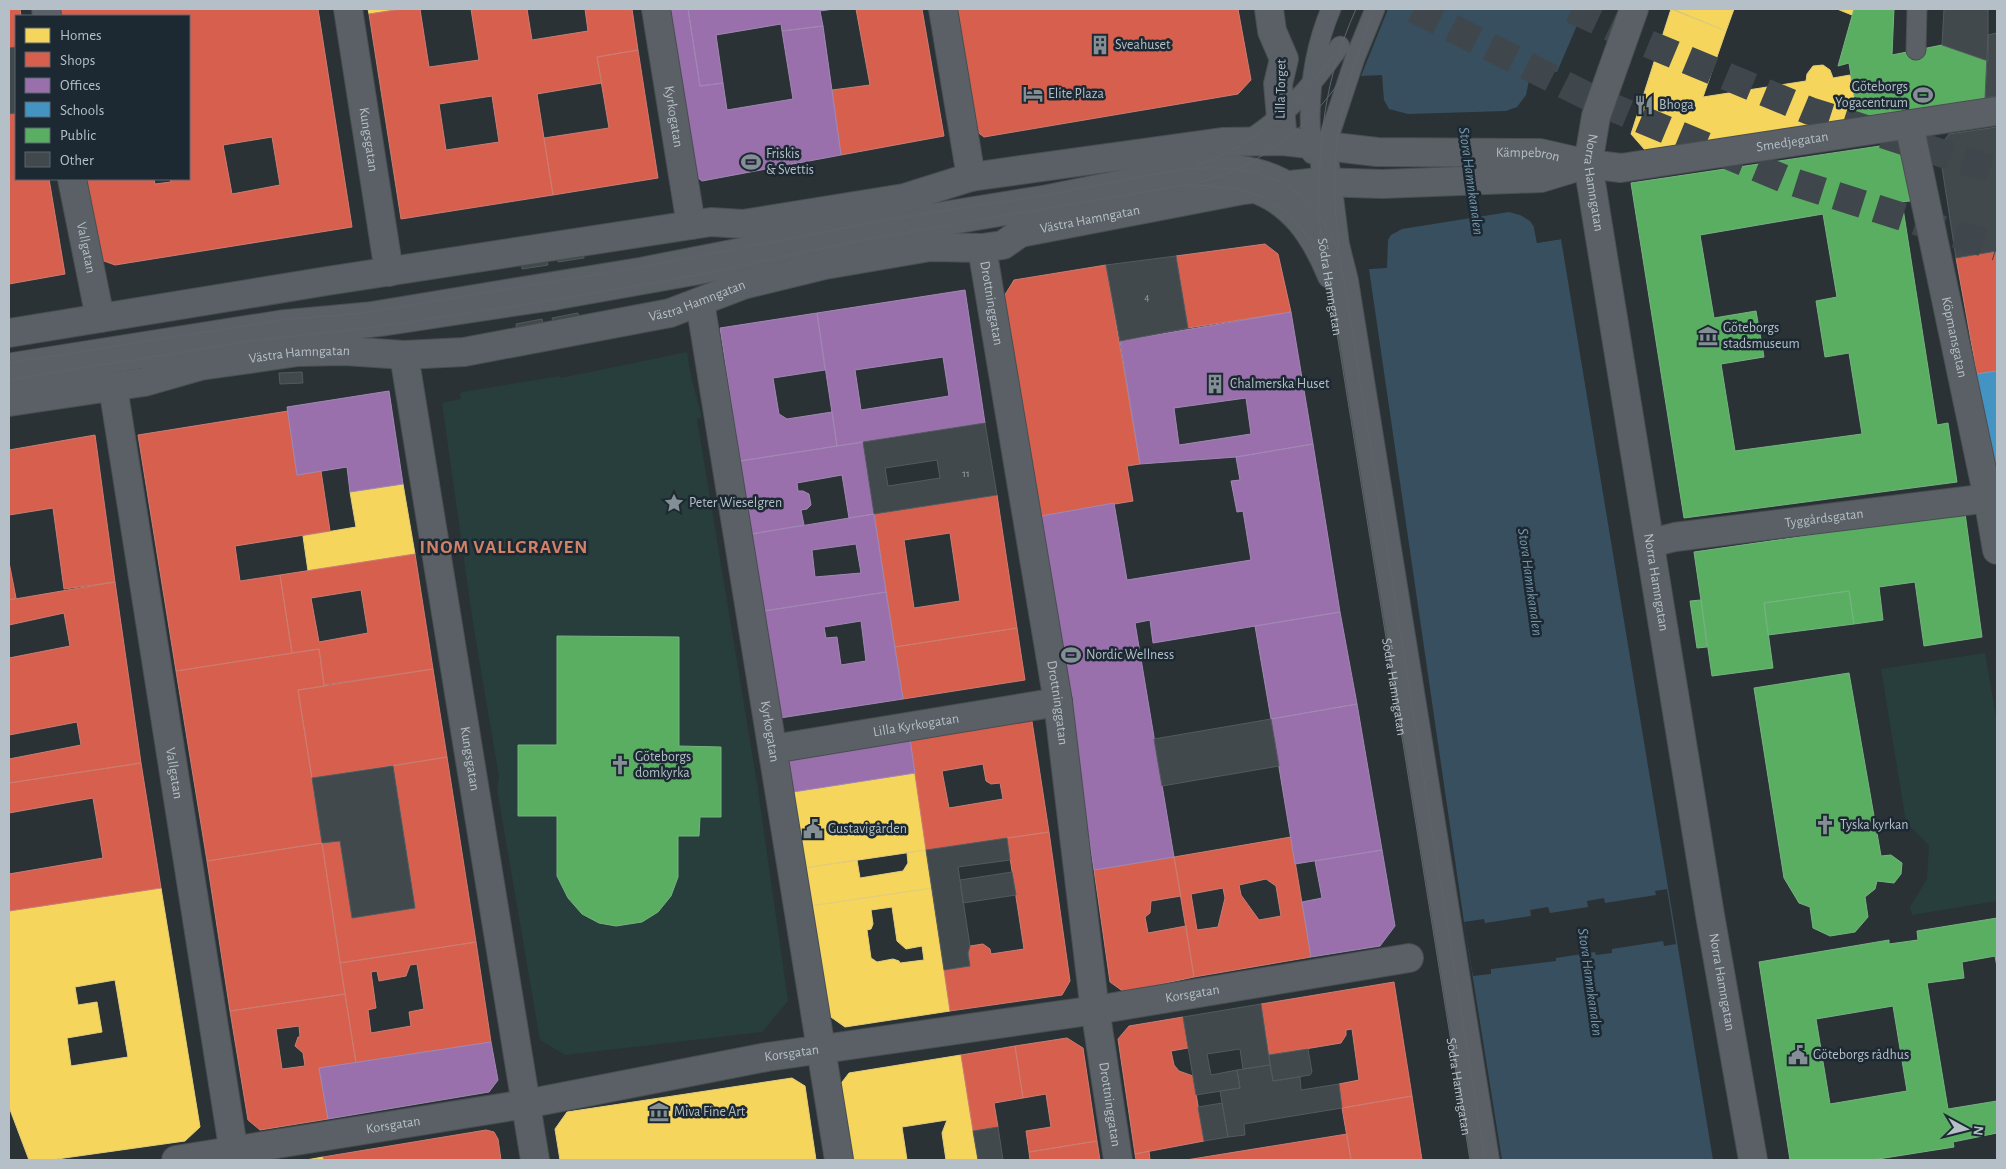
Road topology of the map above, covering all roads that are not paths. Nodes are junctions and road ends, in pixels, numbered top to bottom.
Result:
1 (348, 9) edge
2 (656, 9) edge
3 (943, 9) edge
4 (1269, 9) edge
5 (1331, 9) edge
6 (1375, 9) edge
7 (1634, 9) edge
8 (1917, 9) edge
9 (1340, 46) dead end
10 (1916, 50) dead end
11 (1310, 88) junction
12 (1997, 111) edge
13 (1918, 118) junction
14 (1281, 130) junction
15 (1248, 140) junction
16 (1319, 145) junction
17 (1588, 164) junction
18 (1541, 165) junction
19 (1183, 169) junction
20 (971, 178) junction
21 (72, 180) edge
22 (1321, 183) junction
23 (1382, 184) joint
24 (1286, 185) junction
25 (1243, 190) junction
26 (1317, 213) junction
27 (690, 225) junction
28 (1335, 245) junction
29 (982, 248) junction
30 (389, 272) junction
31 (1328, 278) junction
32 (700, 302) junction
33 (100, 318) junction
34 (9, 333) edge
35 (404, 355) junction
36 (9, 363) edge
37 (9, 380) edge
38 (113, 388) junction
39 (9, 402) edge
40 (1993, 497) edge
41 (1651, 543) junction
42 (1997, 550) edge
43 (1058, 702) junction
44 (773, 749) junction
45 (1409, 958) dead end
46 (1096, 1010) junction
47 (822, 1051) junction
48 (526, 1104) junction
49 (234, 1156) edge
50 (176, 1160) edge
51 (535, 1160) edge
52 (840, 1160) edge
53 (1118, 1160) edge
54 (1470, 1160) edge
55 (1485, 1160) edge
56 (1753, 1160) edge

1 - 30 street, Kungsgatan
2 - 27 street, Kyrkogatan
3 - 20 street
4 - 14 street, Lilla Torget
5 - 11 lane, Södra Hamngatan
6 - 16 lane, Södra Hamngatan
7 - 17 street, Norra Hamngatan
8 - 10 lane
9 - 11 lane
11 - 14 lane
11 - 16 lane, Södra Hamngatan
12 - 13 street, Smedjegatan
13 - 17 street, Smedjegatan
13 - 40 street, Köpmansgatan
14 - 15 street
14 - 16 street
15 - 19 lane
15 - 20 street
16 - 18 street, Kämpebron
16 - 22 street, Södra Hamngatan
17 - 18 street, Kämpebron
17 - 41 street, Norra Hamngatan
18 - 23 street, Kämpebron
19 - 24 street, Södra Hamngatan
19 - 36 lane
20 - 27 street
21 - 33 street, Vallgatan
22 - 23 street, Västra Hamngatan
22 - 24 street, Västra Hamngatan
22 - 26 street, Södra Hamngatan
22 - 28 street, Södra Hamngatan
24 - 25 street, Västra Hamngatan
24 - 26 street, Södra Hamngatan
25 - 29 street, Västra Hamngatan
25 - 31 lane
25 - 37 lane
26 - 28 street, Södra Hamngatan
26 - 31 street, Södra Hamngatan
27 - 30 street
28 - 55 street, Södra Hamngatan
29 - 32 street, Västra Hamngatan
29 - 43 street, Drottninggatan
30 - 33 street
31 - 54 street, Södra Hamngatan
32 - 35 street, Västra Hamngatan
32 - 44 street, Kyrkogatan
33 - 34 street
35 - 38 street, Västra Hamngatan
35 - 48 street, Kungsgatan
38 - 39 street, Västra Hamngatan
38 - 49 street, Vallgatan
40 - 41 street, Tyggårdsgatan
40 - 42 street, Köpmansgatan
41 - 56 street, Norra Hamngatan
43 - 44 street, Lilla Kyrkogatan
43 - 46 street, Drottninggatan
44 - 47 street, Kyrkogatan
45 - 46 street, Korsgatan
46 - 47 street, Korsgatan
46 - 53 street, Drottninggatan
47 - 48 street, Korsgatan
47 - 52 street, Kyrkogatan
48 - 49 street, Korsgatan
48 - 51 street, Kungsgatan
49 - 50 street, Korsgatan

